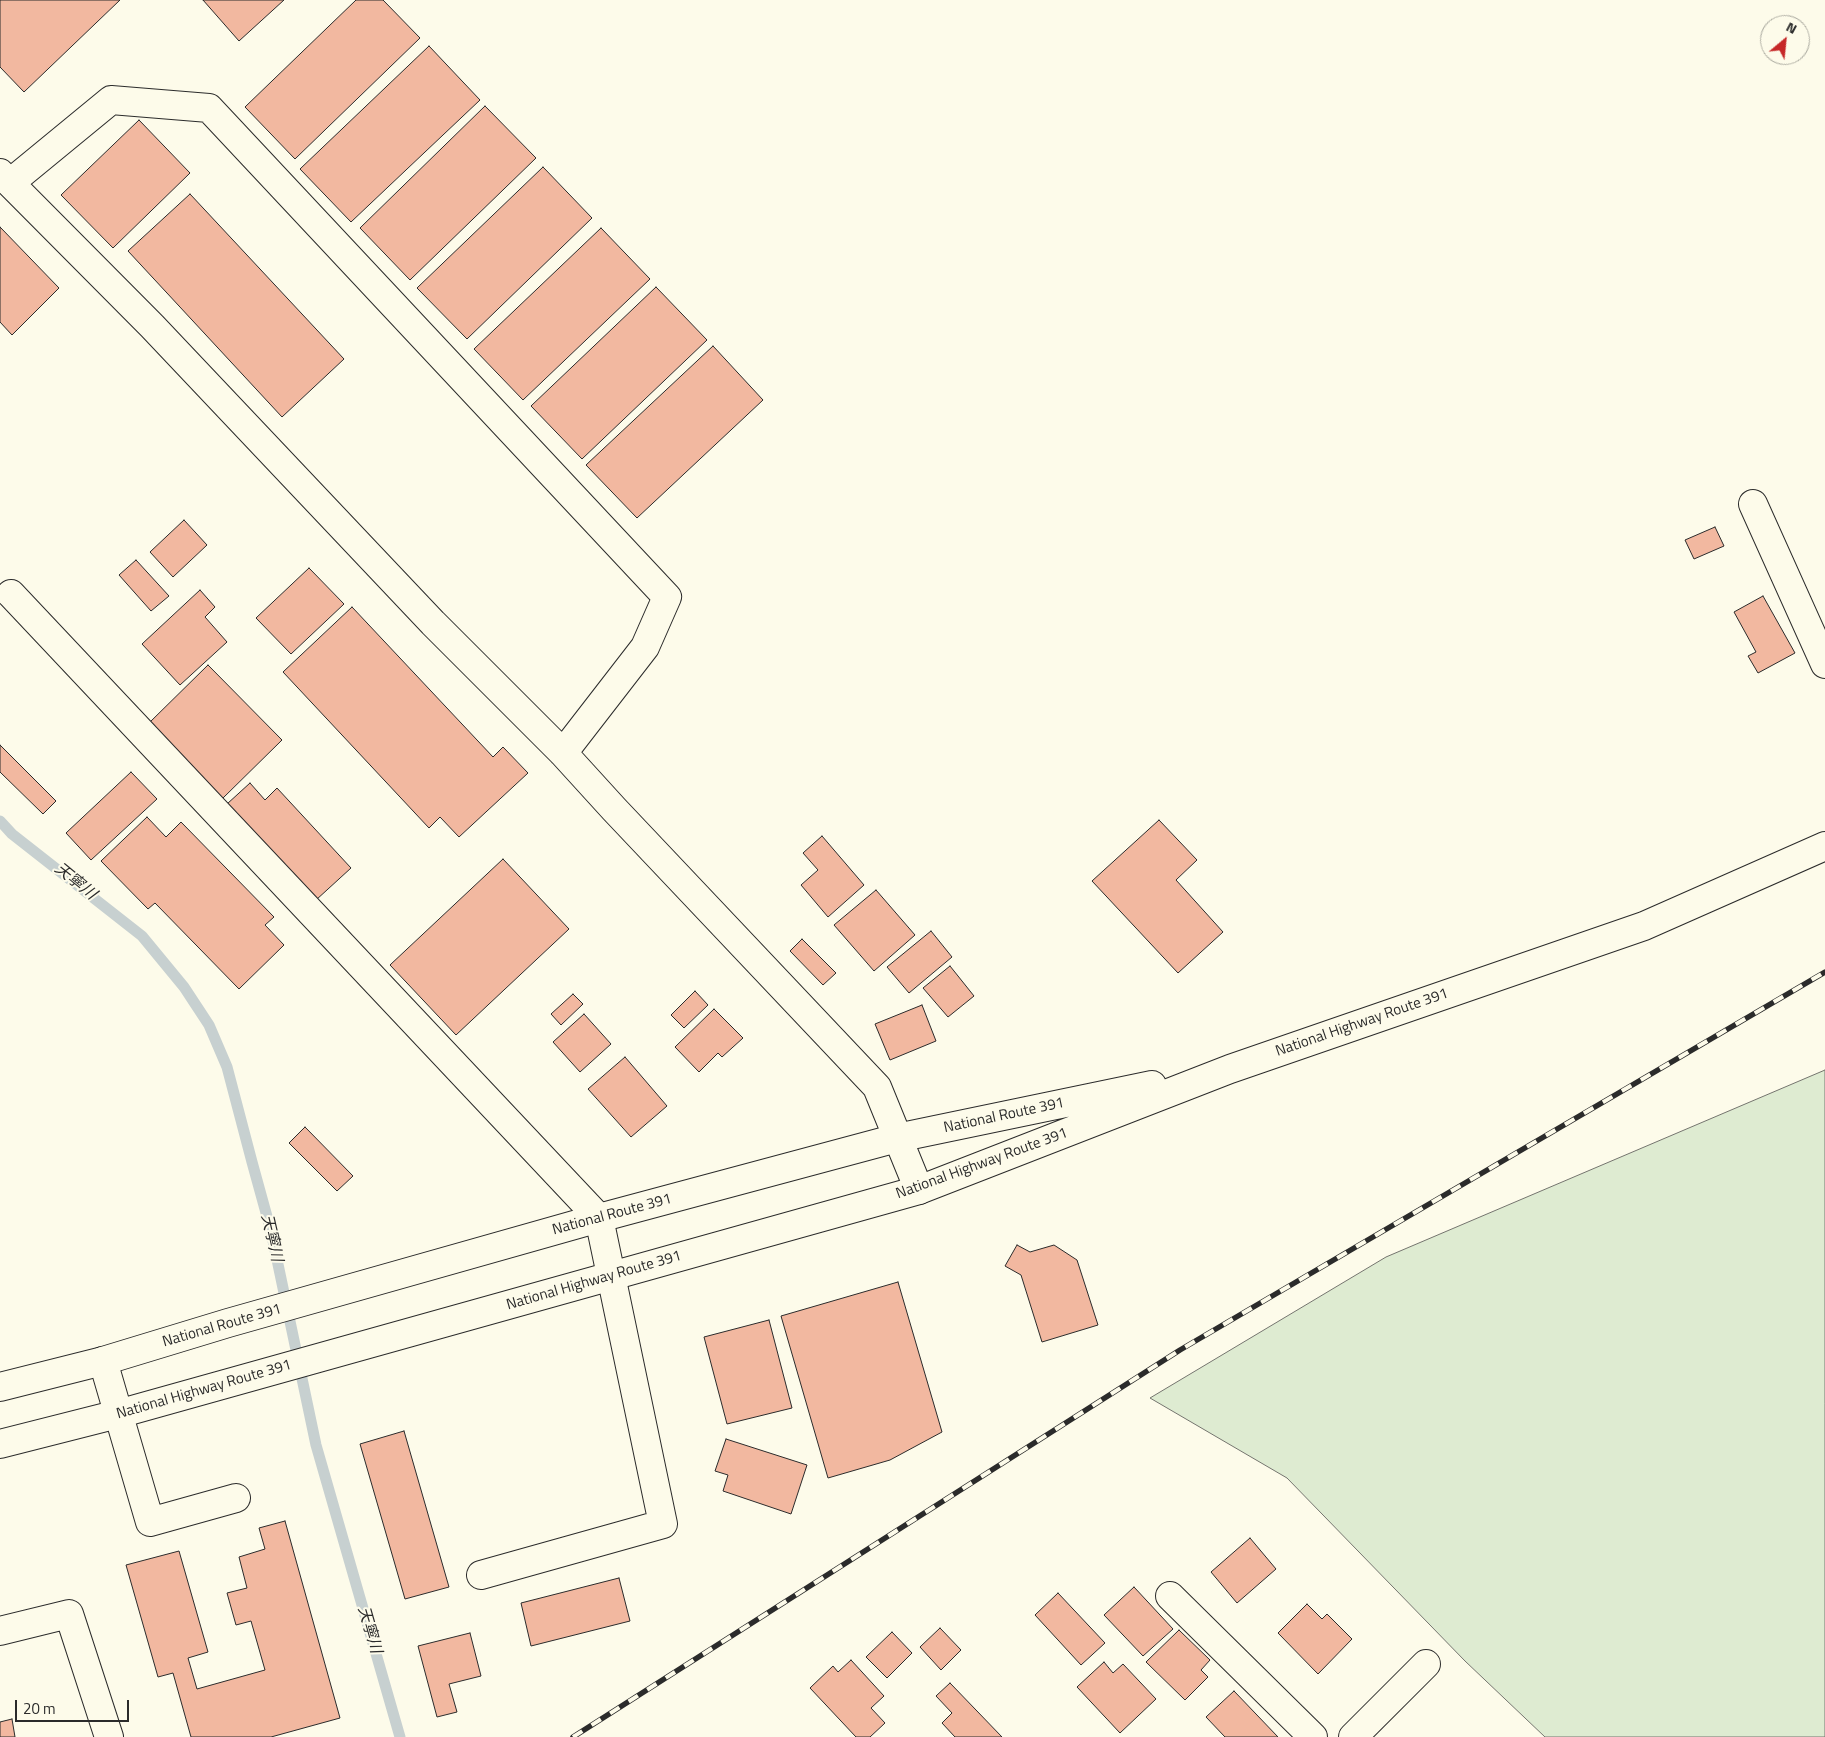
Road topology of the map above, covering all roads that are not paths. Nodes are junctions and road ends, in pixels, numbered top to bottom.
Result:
1 (5, 178) edge
2 (1753, 504) dead end
3 (11, 594) dead end
4 (1825, 664) edge
5 (563, 753) junction
6 (1825, 846) edge
7 (1230, 1069) junction
8 (897, 1138) junction
9 (919, 1190) junction
10 (599, 1218) junction
11 (611, 1276) junction
12 (103, 1361) junction
13 (0, 1387) edge
14 (118, 1414) junction
15 (0, 1444) edge
16 (236, 1498) dead end
17 (481, 1575) dead end
18 (1170, 1596) dead end
19 (0, 1631) edge
20 (1426, 1664) dead end
21 (109, 1737) edge
22 (1313, 1737) edge
23 (1353, 1737) edge

1 - 5 main road
1 - 5 main road
2 - 4 main road
3 - 10 main road
5 - 8 main road
6 - 7 main road, National Highway Route 391
7 - 8 main road, National Route 391
7 - 9 main road, National Highway Route 391
8 - 9 main road
8 - 10 main road, National Route 391
9 - 11 main road, National Highway Route 391
10 - 11 main road
10 - 12 main road, National Route 391
11 - 14 main road, National Highway Route 391
11 - 17 main road
12 - 13 main road, National Route 391
12 - 14 main road
14 - 15 main road, National Highway Route 391
14 - 16 main road
18 - 22 main road
19 - 21 main road
20 - 23 main road

